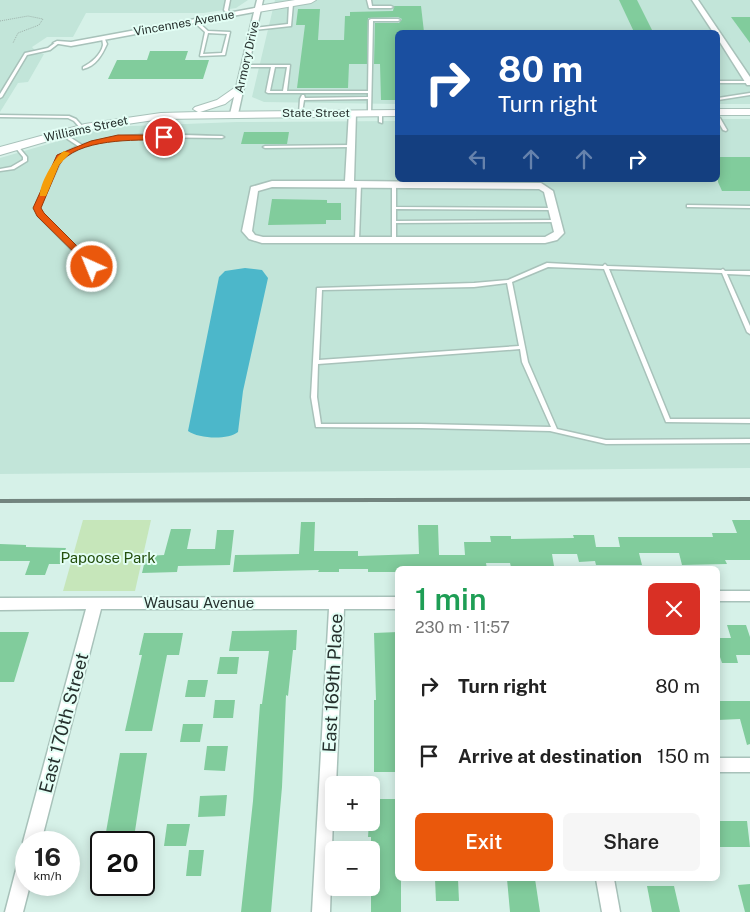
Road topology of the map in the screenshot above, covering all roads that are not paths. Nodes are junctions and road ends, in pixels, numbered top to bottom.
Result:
1 (228, 0) edge
2 (311, 0) edge
3 (369, 0) edge
4 (695, 0) edge
5 (292, 4) junction
6 (259, 5) edge
7 (391, 7) dead end
8 (230, 15) junction
9 (398, 20) dead end
10 (195, 21) junction
11 (254, 28) junction
12 (715, 30) edge
13 (207, 32) junction
14 (103, 38) junction
15 (720, 38) edge
16 (58, 43) joint
17 (245, 66) junction
18 (272, 66) junction
19 (84, 68) dead end
20 (720, 82) edge
21 (749, 83) edge
22 (240, 87) junction
23 (285, 92) junction
24 (303, 92) junction
25 (370, 92) junction
26 (750, 94) edge
27 (0, 97) edge
28 (370, 98) junction
29 (302, 99) junction
30 (720, 99) edge
31 (720, 112) edge
32 (750, 112) edge
33 (300, 113) junction
34 (352, 113) junction
35 (395, 113) edge
36 (234, 114) junction
37 (0, 116) edge
38 (161, 116) junction
39 (377, 116) junction
40 (720, 121) edge
41 (82, 128) junction
42 (725, 130) dead end
43 (61, 133) junction
44 (222, 137) dead end
45 (16, 146) junction
46 (350, 146) junction
47 (82, 147) junction
48 (265, 147) dead end
49 (0, 151) edge
50 (12, 168) junction
51 (0, 170) edge
52 (0, 175) edge
53 (349, 184) junction
54 (359, 184) junction
55 (394, 184) junction
56 (689, 206) dead end
57 (750, 207) edge
58 (394, 208) junction
59 (553, 208) junction
60 (556, 220) junction
61 (394, 222) junction
62 (357, 240) junction
63 (394, 240) junction
64 (605, 266) junction
65 (92, 267) dead end
66 (723, 271) junction
67 (750, 273) edge
68 (509, 281) junction
69 (750, 332) edge
70 (522, 347) junction
71 (316, 362) junction
72 (750, 421) edge
73 (555, 430) junction
74 (750, 441) edge
75 (720, 596) edge
76 (750, 596) edge
77 (95, 603) junction
78 (337, 603) junction
79 (395, 603) edge
80 (0, 604) edge
81 (720, 765) edge
82 (750, 765) edge
83 (35, 831) edge
84 (605, 881) edge
85 (18, 896) edge
86 (14, 912) edge
87 (322, 912) edge
88 (611, 912) edge

1 - 8 lane
2 - 5 street, Vincennes Avenue
3 - 7 lane
4 - 12 street
5 - 6 street, Vincennes Avenue
5 - 11 lane
6 - 8 street, Vincennes Avenue
6 - 11 street, Armory Drive
8 - 10 street, Vincennes Avenue
9 - 25 lane
10 - 13 lane
10 - 14 street, Vincennes Avenue
11 - 17 street, Armory Drive
13 - 13 lane
14 - 16 street, Vincennes Avenue
14 - 19 lane
15 - 21 street
16 - 27 lane
17 - 18 lane
17 - 22 street, Armory Drive
18 - 23 lane
18 - 23 lane
20 - 21 lane
22 - 36 street, Armory Drive
22 - 38 street
23 - 24 lane
24 - 25 lane
24 - 29 lane
25 - 28 lane
26 - 30 lane
28 - 29 lane
28 - 39 lane
29 - 33 lane
31 - 32 street
33 - 34 street, State Street
33 - 36 street, State Street
34 - 39 street, State Street
34 - 46 street
35 - 39 street, State Street
36 - 38 street, Williams Street
37 - 41 lane
38 - 41 street, Williams Street
40 - 42 lane
41 - 43 street, Williams Street
43 - 45 street, Williams Street
43 - 47 lane
44 - 47 lane
45 - 49 street, Williams Street
45 - 50 lane
46 - 48 lane
46 - 53 street
47 - 65 lane
50 - 51 lane
50 - 52 lane
53 - 54 street
53 - 62 street
54 - 55 street
54 - 62 lane
55 - 58 lane
55 - 59 street
56 - 57 lane
58 - 59 lane
58 - 61 lane
59 - 60 street
60 - 61 lane
60 - 63 street
61 - 63 lane
62 - 63 street
64 - 66 lane
64 - 68 lane
64 - 72 lane
66 - 67 lane
66 - 69 lane
68 - 70 lane
68 - 71 lane
70 - 71 lane
70 - 73 lane
71 - 73 lane
73 - 74 lane
75 - 76 street
77 - 78 street, Wausau Avenue
77 - 80 street, Wausau Avenue
77 - 83 street, East 170th Street
78 - 79 street, Wausau Avenue
78 - 87 street, East 169th Place
81 - 82 street
84 - 88 street
85 - 86 street

